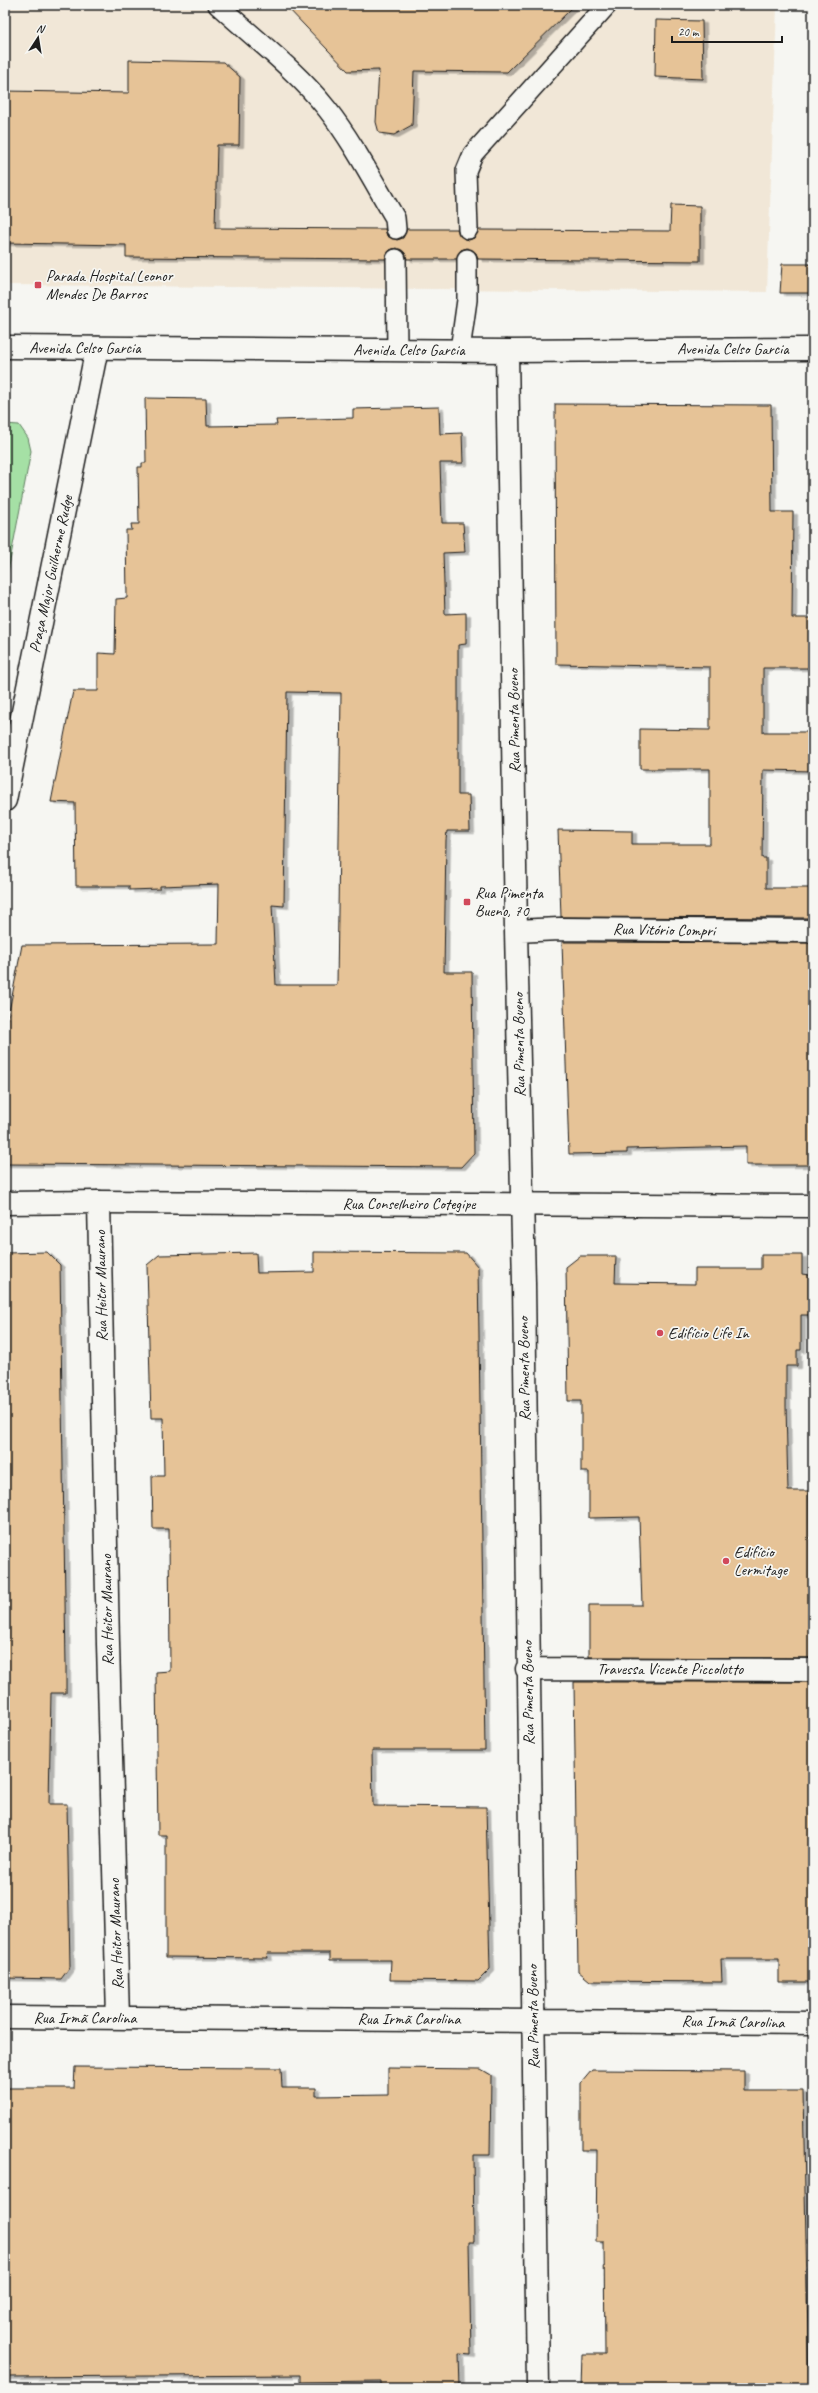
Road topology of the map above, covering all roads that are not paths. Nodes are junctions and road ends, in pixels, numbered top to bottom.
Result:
1 (218, 5) edge
2 (607, 5) edge
3 (396, 229) dead end
4 (468, 230) dead end
5 (396, 259) dead end
6 (467, 259) dead end
7 (5, 347) edge
8 (97, 348) junction
9 (813, 348) edge
10 (397, 350) junction
11 (460, 350) junction
12 (507, 351) junction
13 (10, 742) edge
14 (5, 800) edge
15 (516, 931) junction
16 (813, 932) edge
17 (99, 1202) junction
18 (5, 1203) edge
19 (522, 1205) junction
20 (813, 1206) edge
21 (527, 1669) junction
22 (813, 1670) edge
23 (5, 2017) edge
24 (118, 2018) junction
25 (533, 2020) junction
26 (813, 2023) edge
27 (538, 2388) edge

1 - 3 lane
2 - 4 lane
5 - 10 lane
6 - 11 lane
7 - 8 street, Avenida Celso Garcia
8 - 10 street, Avenida Celso Garcia
8 - 13 street, Praça Major Guilherme Rudge
9 - 12 street, Avenida Celso Garcia
10 - 11 street, Avenida Celso Garcia
11 - 12 street, Avenida Celso Garcia
12 - 15 street, Rua Pimenta Bueno
13 - 14 street, Praça Major Guilherme Rudge
15 - 16 street, Rua Vitório Compri
15 - 19 street, Rua Pimenta Bueno
17 - 18 street, Rua Conselheiro Cotegipe
17 - 19 street, Rua Conselheiro Cotegipe
17 - 24 street, Rua Heitor Maurano
19 - 20 street, Rua Conselheiro Cotegipe
19 - 21 street, Rua Pimenta Bueno
21 - 22 street, Travessa Vicente Piccolotto
21 - 25 street, Rua Pimenta Bueno
23 - 24 street, Rua Irmã Carolina
24 - 25 street, Rua Irmã Carolina
25 - 26 street, Rua Irmã Carolina
25 - 27 street, Rua Pimenta Bueno

